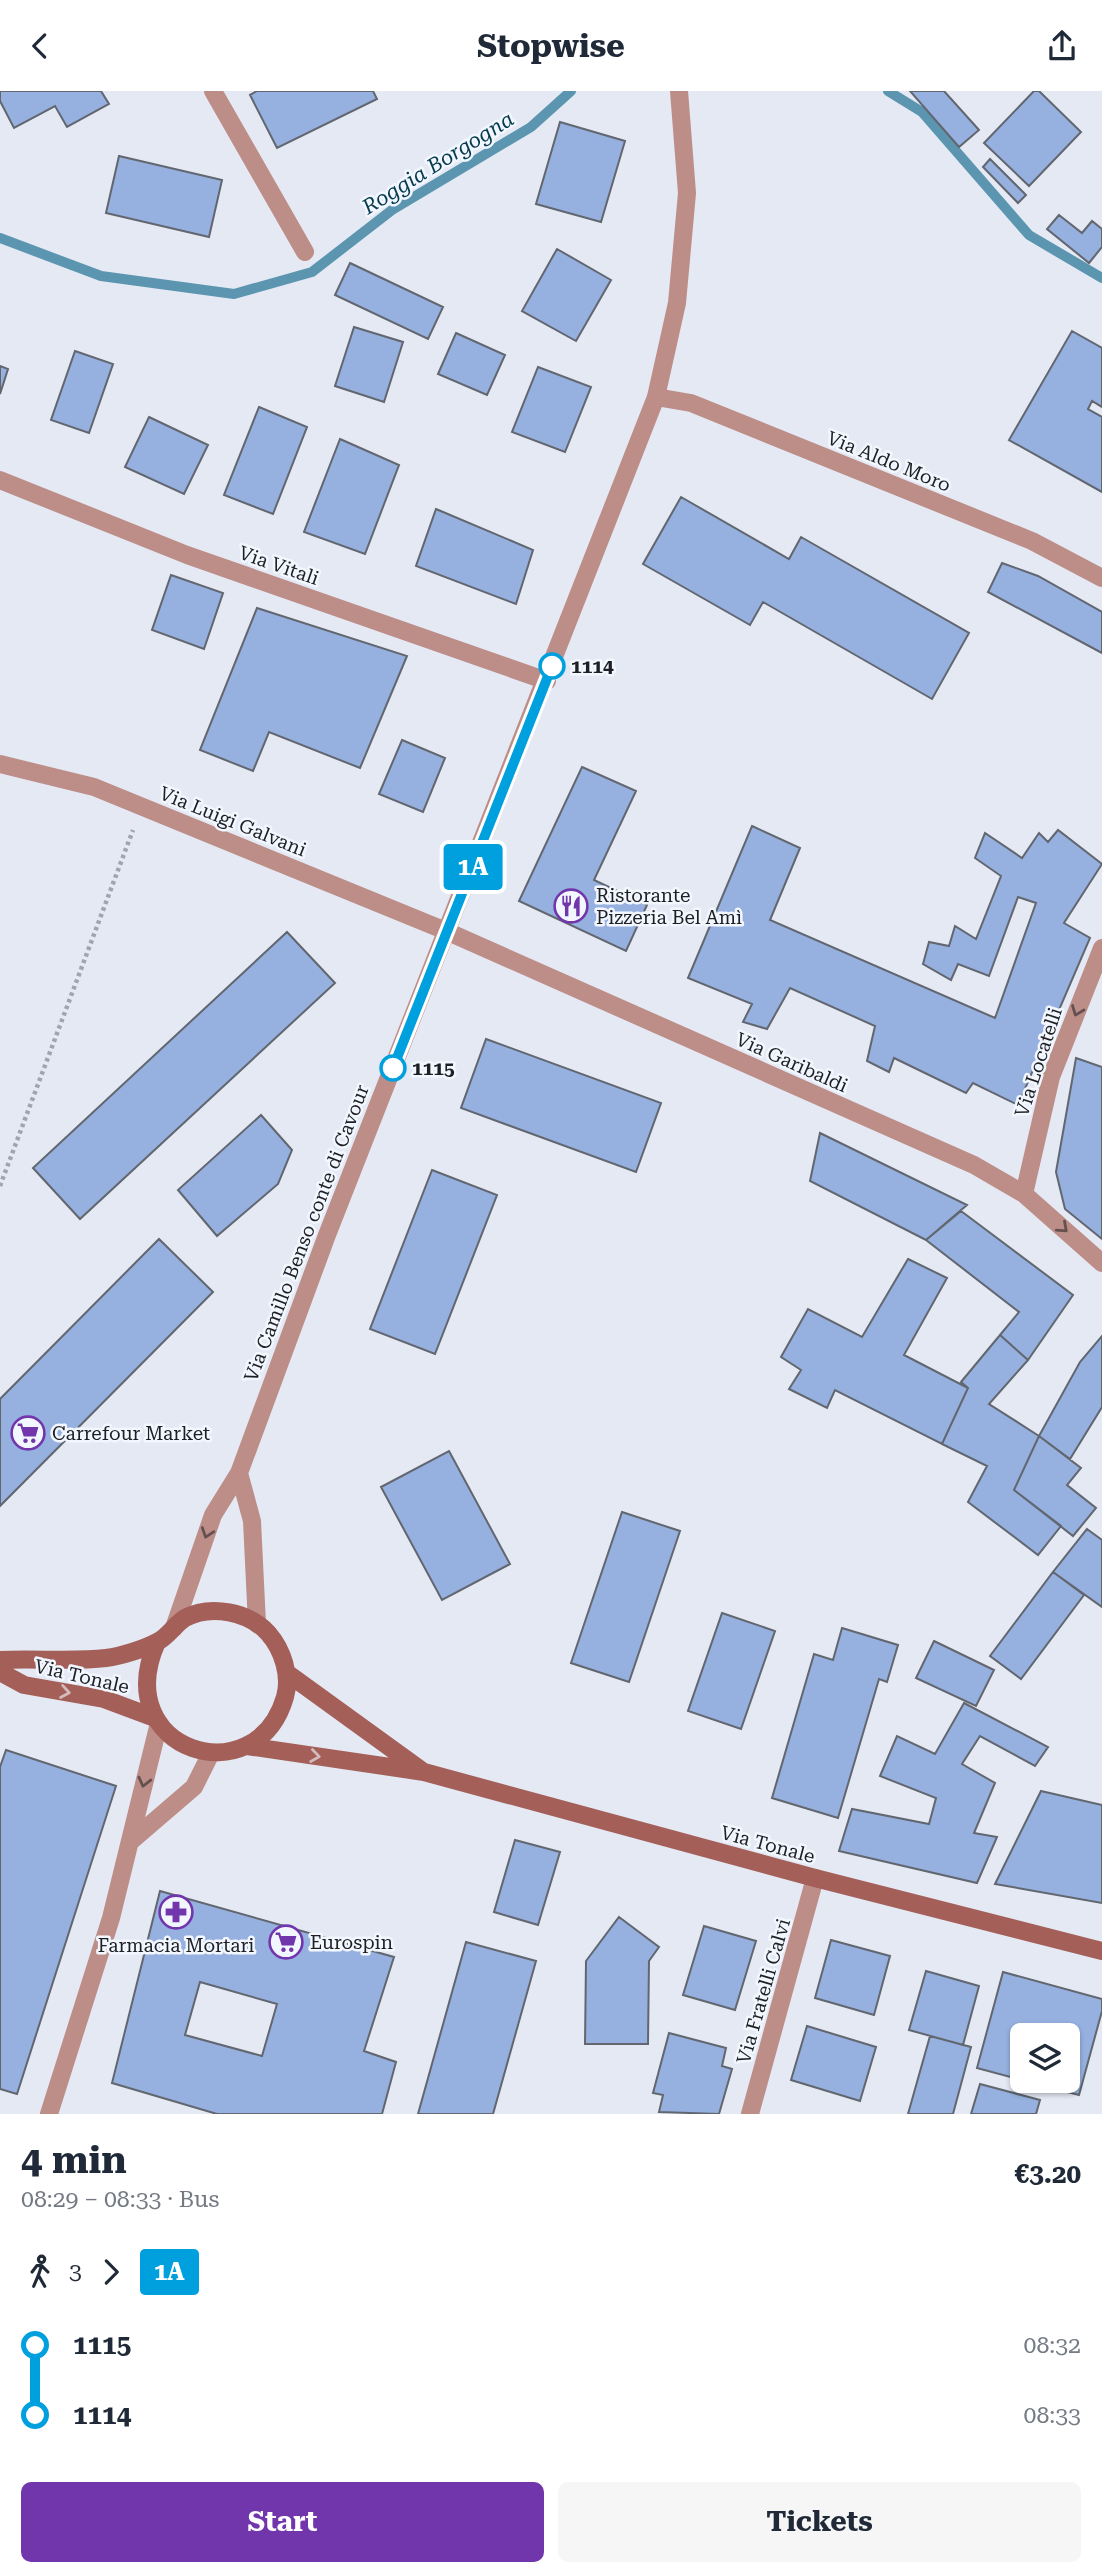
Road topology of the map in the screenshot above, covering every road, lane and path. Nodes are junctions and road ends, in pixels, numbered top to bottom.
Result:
1 (213, 91) edge
2 (679, 91) edge
3 (305, 252) dead end
4 (656, 397) junction
5 (0, 480) edge
6 (1102, 578) edge
7 (547, 681) junction
8 (0, 764) edge
9 (142, 807) junction
10 (446, 931) junction
11 (1102, 948) edge
12 (0, 1186) edge
13 (1024, 1194) junction
14 (1102, 1263) edge
15 (239, 1473) junction
16 (257, 1624) junction
17 (174, 1628) junction
18 (157, 1642) junction
19 (0, 1660) edge
20 (0, 1672) edge
21 (287, 1673) junction
22 (157, 1720) junction
23 (247, 1746) junction
24 (211, 1753) junction
25 (424, 1772) junction
26 (130, 1842) junction
27 (816, 1878) junction
28 (1102, 1951) edge
29 (49, 2114) edge
30 (750, 2114) edge

1 - 3 street
2 - 4 street, Via Camillo Benso conte di Cavour
4 - 6 street, Via Aldo Moro
4 - 7 street, Via Camillo Benso conte di Cavour
5 - 7 street, Via Vitali
7 - 10 street, Via Camillo Benso conte di Cavour
8 - 9 street, Via Luigi Galvani
9 - 10 street, Via Luigi Galvani
9 - 12 path
10 - 13 street, Via Garibaldi
10 - 15 street, Via Camillo Benso conte di Cavour
11 -> 13 street, Via Locatelli
13 -> 14 street, Via Garibaldi
15 - 16 street
15 -> 17 street, Via Camillo Benso conte di Cavour
16 - 17 main road, Via Tonale
16 - 21 main road, Via Tonale
17 - 18 main road, Via Tonale
18 - 19 main road, Via Tonale
18 - 22 main road, Via Tonale
20 -> 22 main road, Via Tonale
21 - 23 main road, Via Tonale
21 - 25 main road, Via Tonale
22 - 24 main road, Via Tonale
22 -> 26 street
23 - 24 main road, Via Tonale
23 -> 25 main road, Via Tonale
24 - 26 street
25 - 27 main road, Via Tonale
26 - 29 street
27 - 28 main road, Via Tonale
27 - 30 street, Via Fratelli Calvi

